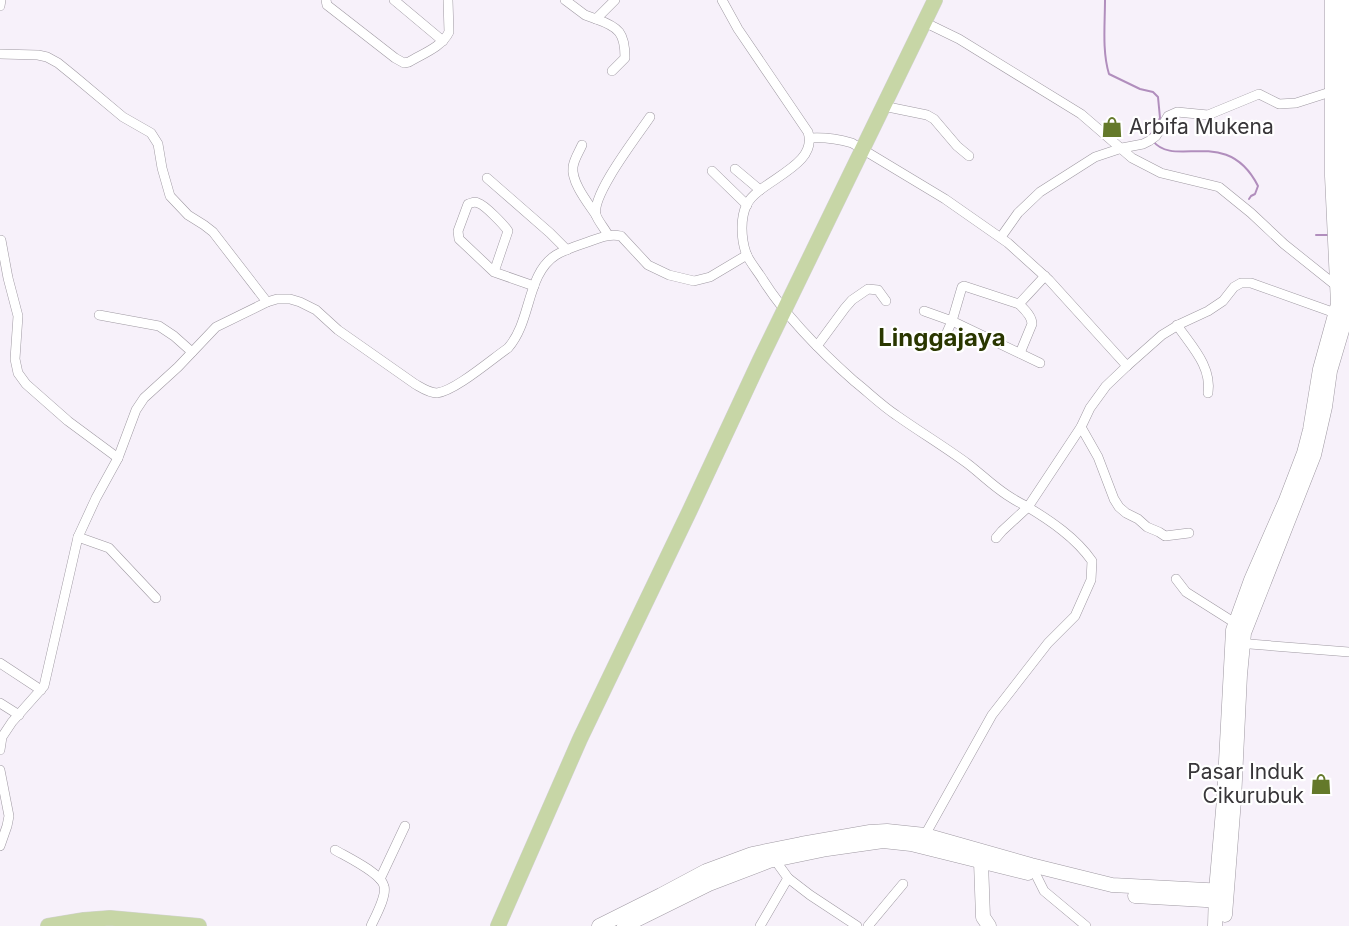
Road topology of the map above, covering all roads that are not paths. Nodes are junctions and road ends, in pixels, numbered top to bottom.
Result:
1 (2, 0) edge
2 (326, 0) edge
3 (394, 0) edge
4 (448, 0) edge
5 (565, 0) edge
6 (615, 0) edge
7 (722, 0) edge
8 (935, 0) edge
9 (1332, 0) edge
10 (1342, 0) edge
11 (0, 6) edge
12 (596, 19) junction
13 (924, 22) junction
14 (443, 41) junction
15 (0, 54) edge
16 (612, 71) dead end
17 (1341, 89) edge
18 (883, 106) junction
19 (650, 117) dead end
20 (810, 138) junction
21 (582, 145) dead end
22 (1122, 148) junction
23 (862, 149) junction
24 (969, 156) dead end
25 (735, 169) dead end
26 (712, 171) dead end
27 (487, 178) dead end
28 (760, 190) junction
29 (747, 205) junction
30 (596, 214) junction
31 (608, 235) junction
32 (1001, 237) junction
33 (1, 240) edge
34 (567, 250) junction
35 (747, 255) junction
36 (494, 272) junction
37 (1047, 278) junction
38 (534, 286) junction
39 (1343, 291) edge
40 (886, 301) dead end
41 (267, 302) junction
42 (1021, 306) junction
43 (785, 310) junction
44 (924, 311) dead end
45 (99, 315) dead end
46 (1344, 316) edge
47 (952, 321) junction
48 (1177, 325) junction
49 (944, 339) dead end
50 (817, 346) junction
51 (192, 352) junction
52 (1020, 353) junction
53 (1040, 363) dead end
54 (1127, 366) junction
55 (1208, 393) dead end
56 (1081, 427) junction
57 (118, 458) junction
58 (1028, 507) junction
59 (1189, 534) dead end
60 (78, 537) junction
61 (996, 538) dead end
62 (1176, 579) dead end
63 (156, 598) dead end
64 (1235, 623) junction
65 (1238, 643) junction
66 (1349, 652) edge
67 (0, 663) edge
68 (41, 690) junction
69 (0, 704) edge
70 (19, 715) junction
71 (0, 750) edge
72 (0, 770) edge
73 (405, 826) dead end
74 (924, 835) junction
75 (826, 844) junction
76 (0, 846) edge
77 (335, 850) dead end
78 (775, 860) junction
79 (981, 862) junction
80 (1029, 870) junction
81 (707, 878) junction
82 (788, 878) junction
83 (380, 879) junction
84 (903, 884) dead end
85 (1221, 896) junction
86 (48, 926) edge
87 (199, 926) edge
88 (371, 926) edge
89 (498, 926) edge
90 (599, 926) edge
91 (624, 926) edge
92 (760, 926) edge
93 (857, 926) edge
94 (868, 926) edge
95 (989, 926) edge
96 (1086, 926) edge
97 (1215, 926) edge
98 (1224, 926) edge

1 - 11 street
2 - 14 street
3 - 14 street
4 - 14 street
5 - 12 street
6 - 12 street
7 - 20 street
8 - 13 main road
9 - 17 street
10 - 17 street
12 - 16 street
13 - 18 main road
13 - 22 street
15 - 41 street
17 - 22 street
17 - 39 street
18 - 23 main road
18 - 24 street
19 - 30 street
20 - 23 street
20 - 28 street
21 - 30 street
22 - 32 street
22 - 39 street
23 - 32 street
23 - 43 main road
25 - 28 street
26 - 29 street
27 - 34 street
28 - 29 street
29 - 35 street
30 - 31 street
31 - 34 street
31 - 35 street
32 - 37 street
33 - 57 street
34 - 38 street
35 - 43 street
36 - 36 street
36 - 38 street
37 - 42 street
37 - 54 street
38 - 41 street
39 - 46 street
40 - 50 street
41 - 51 street
42 - 47 street
42 - 52 street
43 - 50 street
43 - 89 main road
44 - 47 street
45 - 51 street
46 - 48 street
46 - 64 street
46 - 65 street
47 - 49 street
47 - 52 street
48 - 54 street
48 - 55 street
50 - 58 street
51 - 57 street
52 - 53 street
54 - 56 street
56 - 58 street
56 - 59 street
57 - 60 street
58 - 61 street
58 - 74 street
60 - 63 street
60 - 68 street
62 - 64 street
64 - 65 street
65 - 66 street
65 - 85 street
67 - 68 street
68 - 70 street
69 - 70 street
70 - 71 street
72 - 76 street
73 - 83 street
74 - 75 street
74 - 80 street
75 - 78 street
75 - 79 street
75 - 81 street
77 - 83 street
78 - 81 street
78 - 82 street
79 - 80 street
79 - 95 street
80 - 85 street
80 - 96 street
81 - 90 street
81 - 91 street
82 - 92 street
82 - 93 street
83 - 88 street
84 - 94 street
85 - 97 street
85 - 98 street
86 - 87 main road

